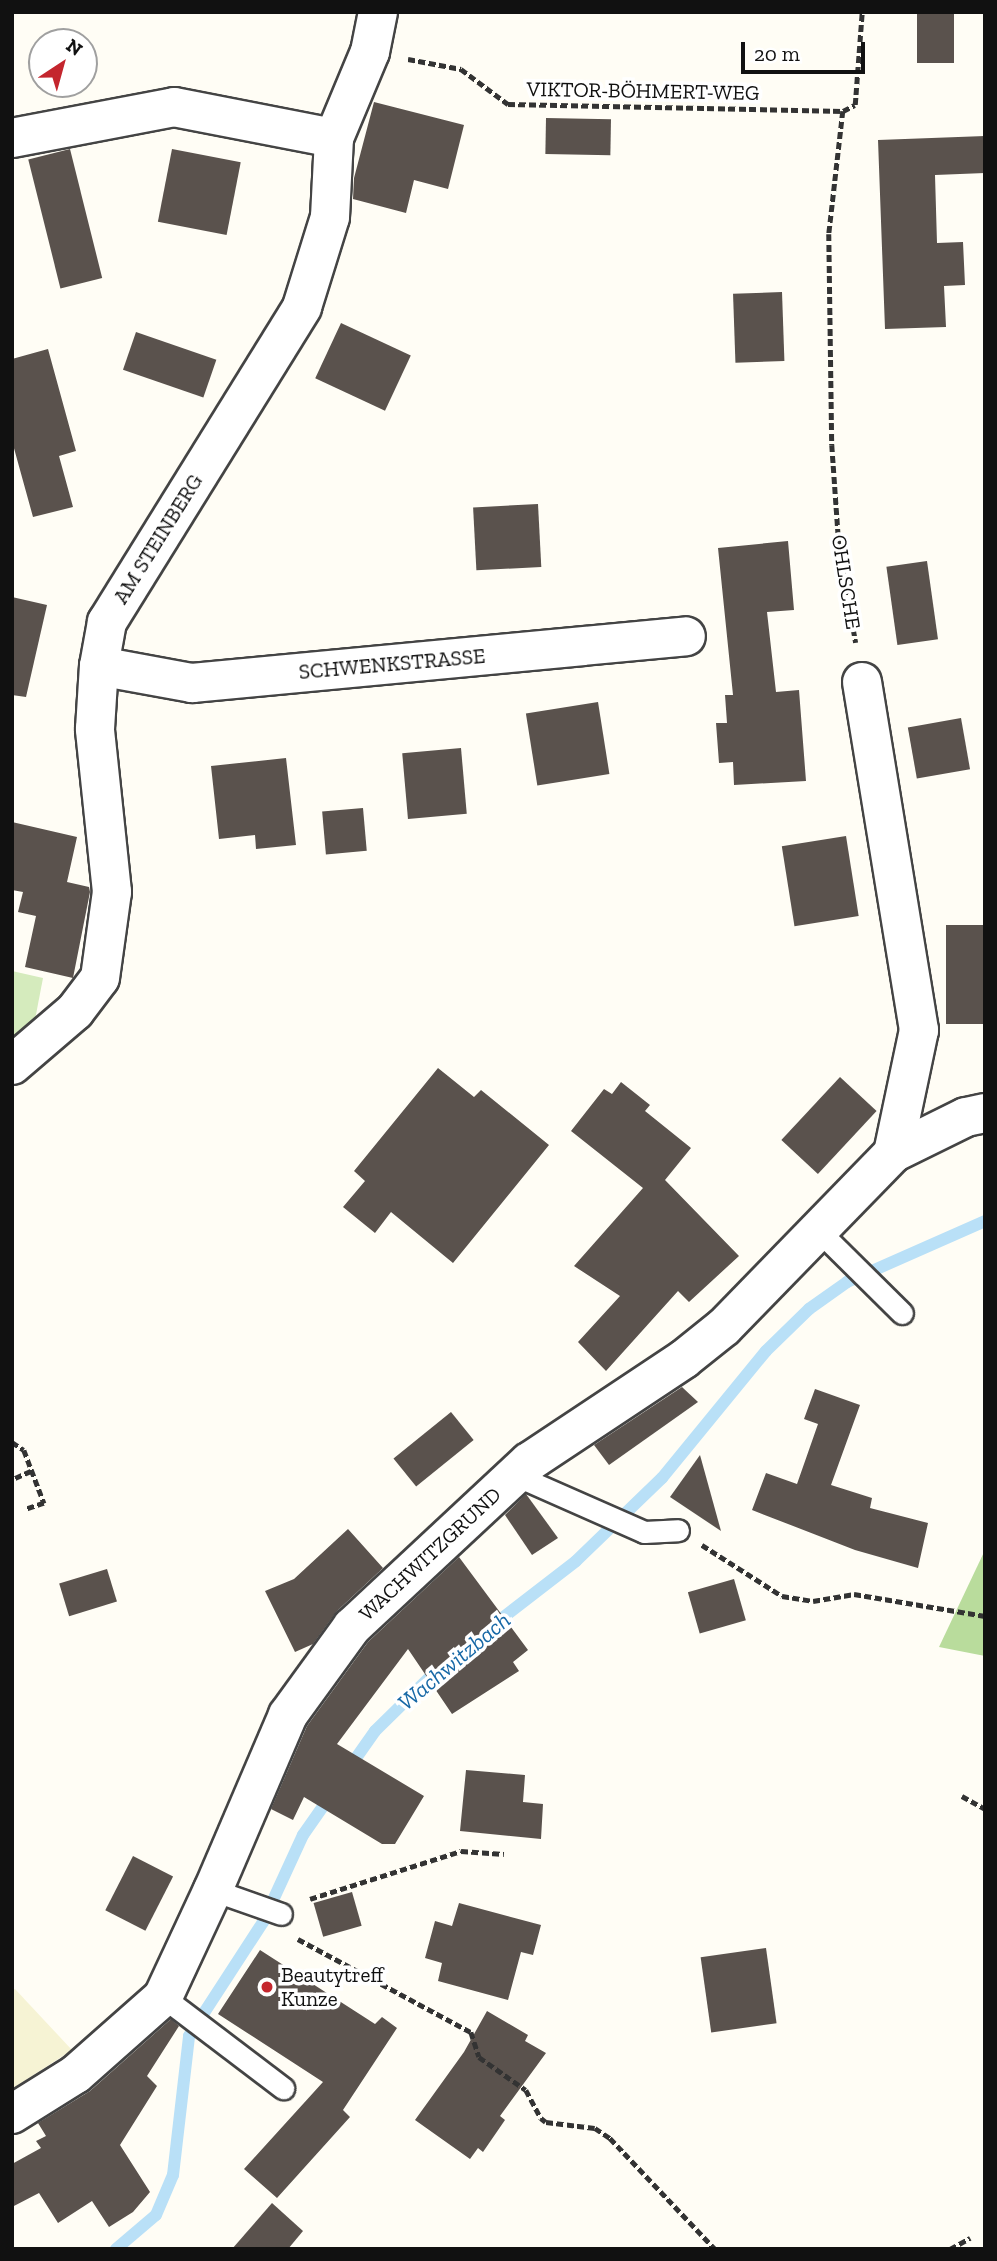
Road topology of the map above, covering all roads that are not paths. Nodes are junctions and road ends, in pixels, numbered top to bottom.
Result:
1 (378, 12) edge
2 (12, 138) edge
3 (334, 138) junction
4 (686, 636) dead end
5 (99, 666) junction
6 (862, 682) road end
7 (12, 1065) edge
8 (985, 1114) edge
9 (893, 1153) junction
10 (818, 1230) junction
11 (902, 1313) dead end
12 (515, 1475) junction
13 (678, 1530) road end
14 (213, 1890) junction
15 (284, 1924) road end
16 (173, 2004) junction
17 (283, 2088) dead end
18 (12, 2114) edge

1 - 3 street, AM STEINBERG
2 - 3 street
3 - 5 street, AM STEINBERG
4 - 5 street, SCHWENKSTRASSE
5 - 7 street, AM STEINBERG
6 - 9 street
8 - 9 street, WACHWITZGRUND
9 - 10 street, WACHWITZGRUND
10 - 11 lane
10 - 12 street, WACHWITZGRUND
12 - 13 lane
12 - 14 street, WACHWITZGRUND
14 - 15 lane
14 - 16 street, WACHWITZGRUND
16 - 17 lane
16 - 18 street, WACHWITZGRUND

